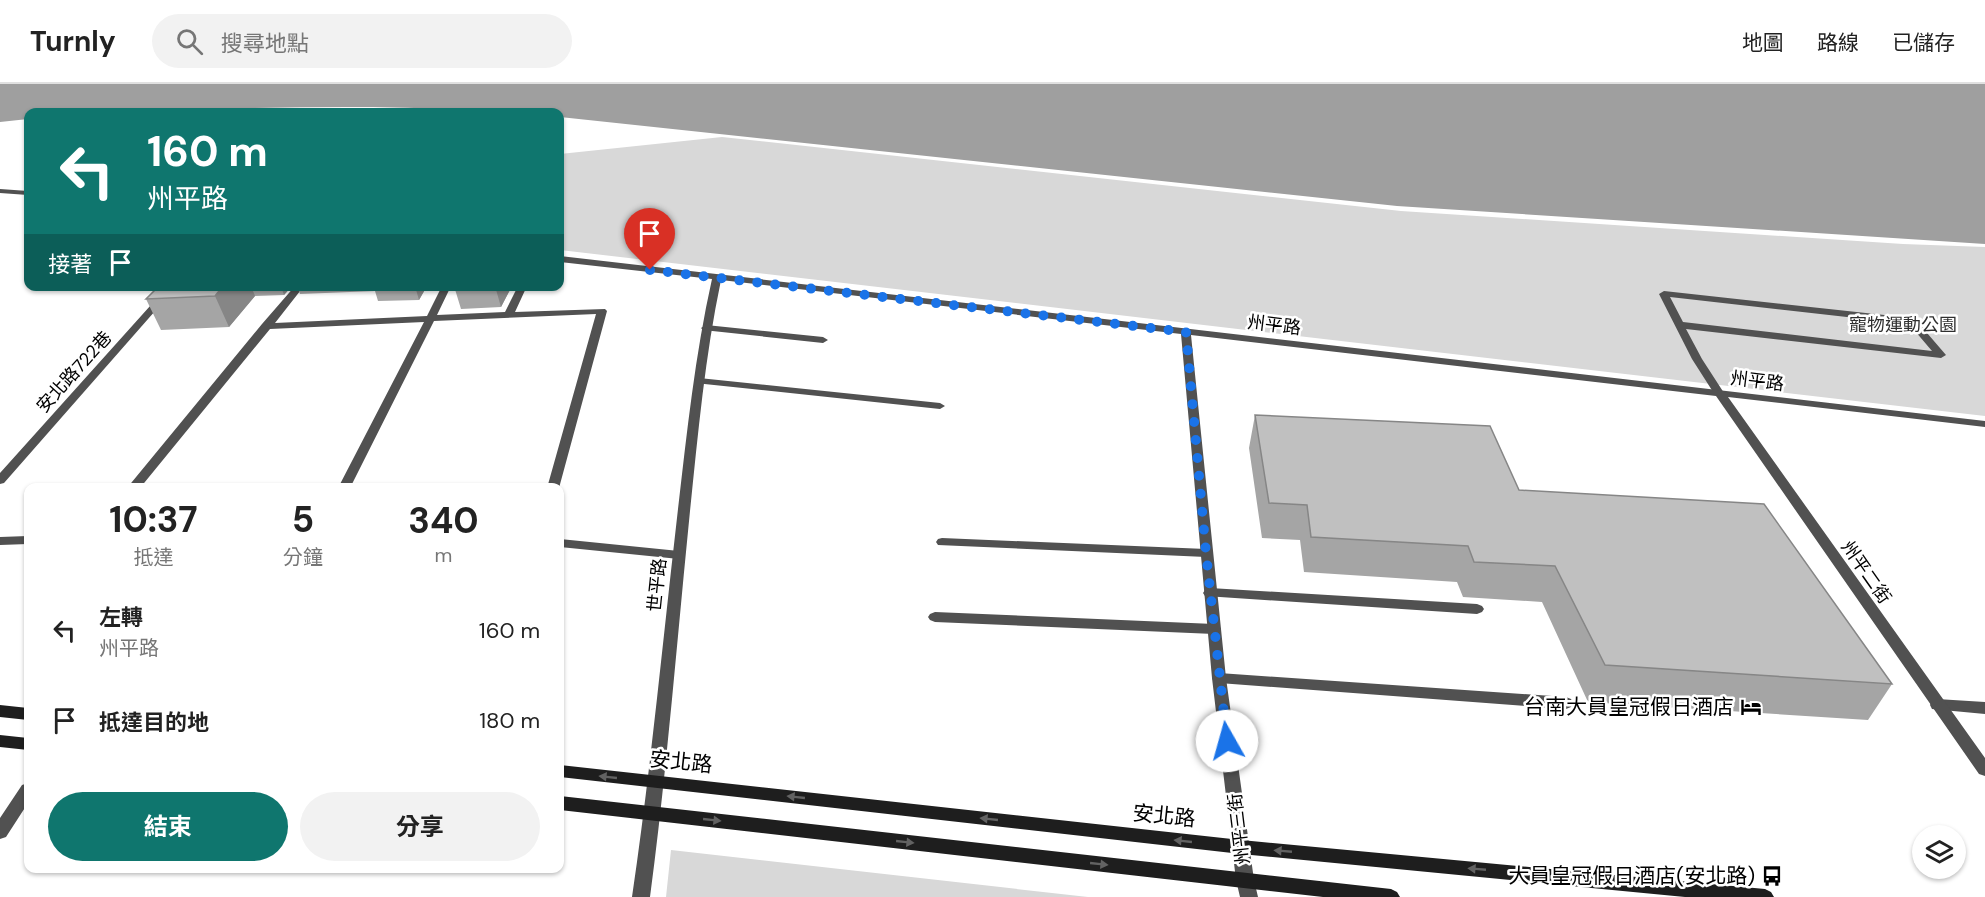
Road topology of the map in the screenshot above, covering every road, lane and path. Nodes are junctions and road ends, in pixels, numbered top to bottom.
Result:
1 (0, 191) edge
2 (24, 193) edge
3 (564, 259) edge
4 (717, 277) junction
5 (169, 291) edge
6 (296, 291) edge
7 (444, 291) edge
8 (521, 291) edge
9 (509, 315) junction
10 (430, 318) junction
11 (1680, 325) junction
12 (266, 326) junction
13 (705, 328) junction
14 (1186, 332) junction
15 (823, 340) dead end
16 (699, 381) junction
17 (1719, 393) junction
18 (940, 406) dead end
19 (1985, 424) edge
20 (0, 480) edge
21 (137, 483) edge
22 (347, 483) edge
23 (554, 483) edge
24 (24, 540) edge
25 (0, 541) edge
26 (942, 542) dead end
27 (564, 543) edge
28 (1206, 553) junction
29 (679, 555) junction
30 (1210, 593) junction
31 (1477, 609) dead end
32 (935, 617) dead end
33 (1214, 629) junction
34 (1219, 678) junction
35 (1566, 703) dead end
36 (1937, 705) junction
37 (1985, 708) edge
38 (0, 711) edge
39 (24, 714) edge
40 (0, 741) edge
41 (24, 744) edge
42 (1985, 770) edge
43 (564, 771) edge
44 (657, 782) junction
45 (24, 796) edge
46 (564, 803) edge
47 (654, 813) junction
48 (0, 832) edge
49 (1241, 847) junction
50 (1247, 889) edge
51 (641, 897) edge
52 (1391, 897) edge
53 (1765, 897) edge

1 - 2 street
3 - 4 street, 州平路
4 - 13 street, 世平路
4 - 14 street, 州平路
5 - 20 street, 安北路722巷
6 - 12 street
7 - 10 street
8 - 9 street
9 - 10 street
9 - 23 street
10 - 12 street
10 - 22 street
11 - 11 street, 州平二街
11 - 17 street, 州平二街
12 - 21 street
13 - 15 street
13 - 16 street, 世平路
14 - 17 street, 州平路
14 - 28 street, 州平三街
16 - 18 street
16 - 29 street, 世平路
17 - 19 street, 州平路
17 - 36 street, 州平二街
24 - 25 street
26 - 28 street
27 - 29 street
28 - 30 street, 州平三街
29 - 44 street, 世平路
30 - 31 street
30 - 33 street, 州平三街
32 - 33 street
33 - 34 street, 州平三街
34 - 35 street
34 - 49 street, 州平三街
36 - 37 street
36 - 42 street, 州平二街
38 - 39 street
40 - 41 street
44 -> 43 street, 安北路
44 - 47 street, 世平路
49 -> 44 street, 安北路
45 - 48 street
46 - 47 street
47 -> 50 street
47 - 51 street, 世平路
49 - 50 street, 州平三街
53 -> 49 street, 安北路
50 - 52 street

